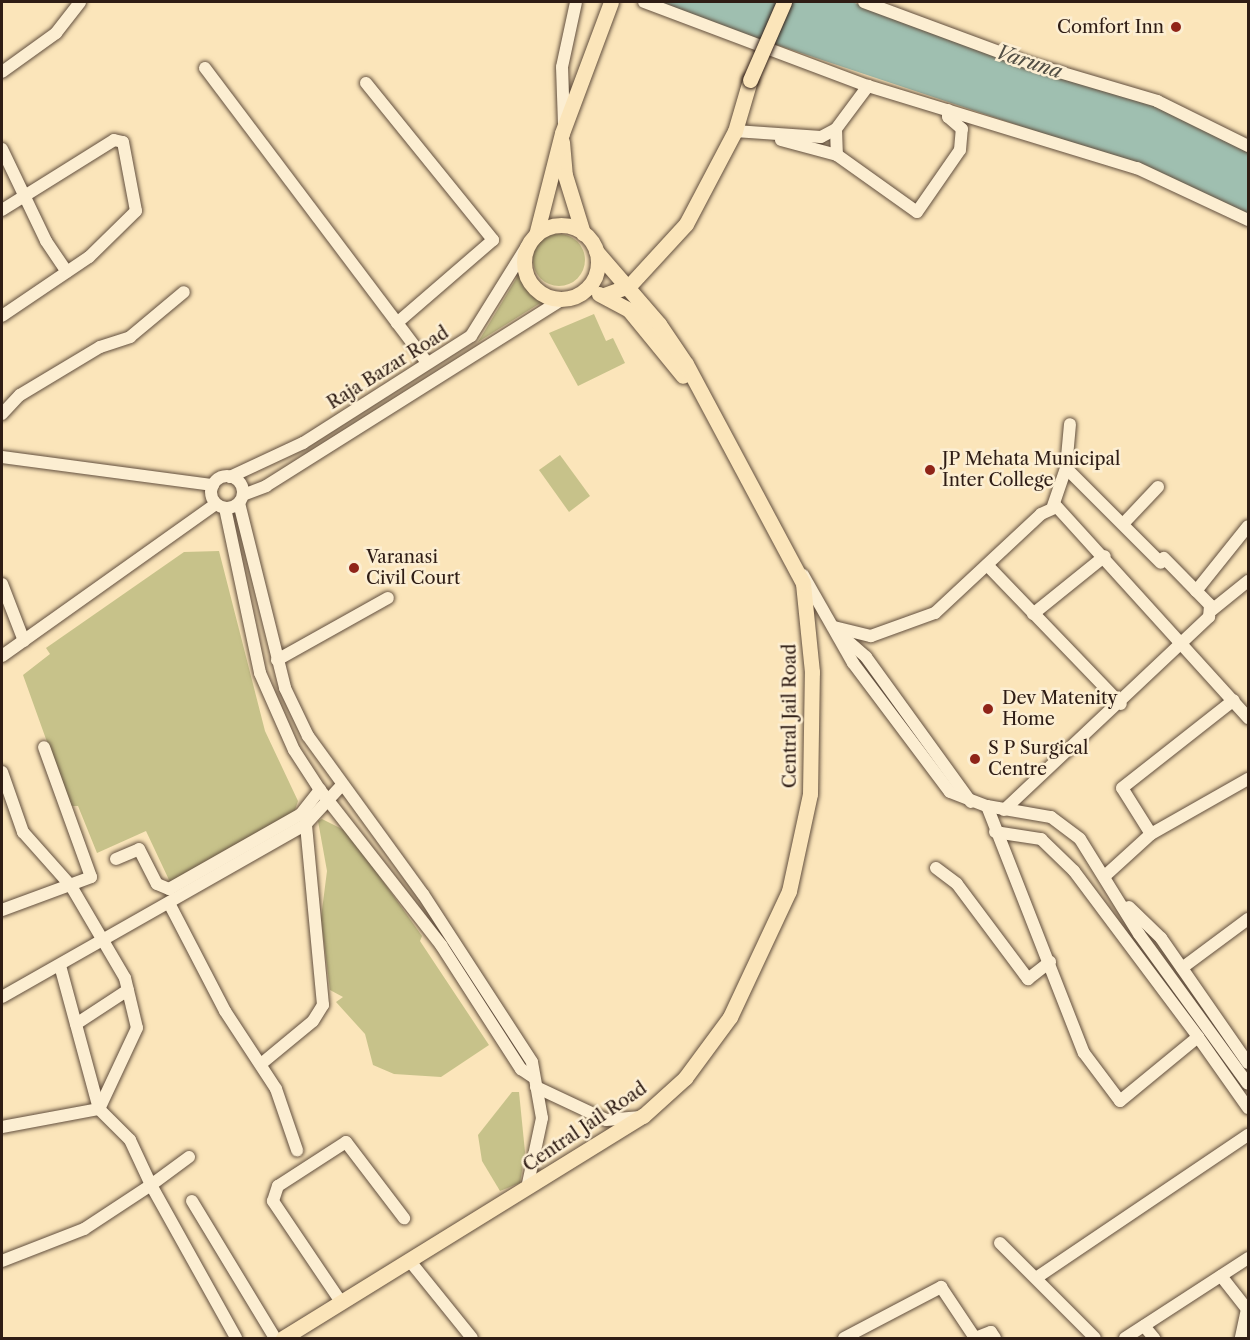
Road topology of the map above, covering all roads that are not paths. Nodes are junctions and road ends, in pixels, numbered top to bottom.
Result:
1 (80, 2) edge
2 (576, 2) edge
3 (611, 2) edge
4 (644, 2) edge
5 (783, 2) edge
6 (864, 2) edge
7 (205, 68) dead end
8 (2, 72) edge
9 (366, 83) dead end
10 (868, 86) junction
11 (948, 110) junction
12 (563, 129) junction
13 (836, 129) junction
14 (735, 130) junction
15 (1248, 131) edge
16 (770, 136) junction
17 (1244, 143) edge
18 (2, 149) edge
19 (837, 155) junction
20 (23, 196) junction
21 (2, 210) edge
22 (1248, 220) edge
23 (584, 233) junction
24 (531, 240) junction
25 (596, 251) junction
26 (68, 272) junction
27 (628, 286) junction
28 (184, 292) dead end
29 (581, 292) junction
30 (604, 295) junction
31 (564, 298) junction
32 (2, 316) edge
33 (397, 324) junction
34 (427, 363) junction
35 (695, 386) junction
36 (2, 414) edge
37 (1070, 424) dead end
38 (2, 457) edge
39 (1066, 468) junction
40 (230, 477) junction
41 (213, 485) junction
42 (1158, 488) dead end
43 (241, 499) junction
44 (221, 506) junction
45 (1053, 506) junction
46 (1123, 524) junction
47 (1248, 526) edge
48 (1105, 556) junction
49 (796, 564) junction
50 (989, 567) junction
51 (1248, 581) edge
52 (2, 584) edge
53 (1196, 591) junction
54 (388, 598) dead end
55 (1212, 610) junction
56 (1033, 614) junction
57 (838, 632) junction
58 (24, 641) junction
59 (1184, 644) junction
60 (2, 656) edge
61 (277, 660) junction
62 (1234, 700) junction
63 (1121, 704) junction
64 (1248, 718) edge
65 (44, 747) dead end
66 (2, 772) edge
67 (1248, 778) edge
68 (342, 785) junction
69 (324, 795) junction
70 (987, 806) junction
71 (1004, 810) junction
72 (306, 824) junction
73 (996, 832) junction
74 (1151, 834) junction
75 (116, 859) dead end
76 (936, 868) dead end
77 (1107, 874) junction
78 (71, 886) junction
79 (169, 903) junction
80 (1125, 905) junction
81 (2, 910) edge
82 (1248, 919) edge
83 (103, 941) junction
84 (1050, 962) junction
85 (60, 965) junction
86 (1182, 968) junction
87 (128, 990) junction
88 (2, 997) edge
89 (76, 1024) junction
90 (1198, 1037) junction
91 (1248, 1063) edge
92 (261, 1064) junction
93 (535, 1082) junction
94 (1248, 1084) edge
95 (1248, 1108) edge
96 (99, 1109) junction
97 (643, 1116) junction
98 (2, 1127) edge
99 (1248, 1135) edge
100 (297, 1150) dead end
101 (189, 1157) dead end
102 (151, 1185) junction
103 (527, 1188) junction
104 (192, 1201) dead end
105 (404, 1218) dead end
106 (1000, 1243) dead end
107 (1248, 1258) edge
108 (409, 1260) junction
109 (2, 1261) edge
110 (1221, 1276) junction
111 (1036, 1278) junction
112 (340, 1302) junction
113 (1144, 1326) junction
114 (236, 1338) edge
115 (275, 1338) edge
116 (283, 1338) edge
117 (472, 1338) edge
118 (844, 1338) edge
119 (995, 1338) edge
120 (1095, 1338) edge
121 (1125, 1338) edge
122 (1154, 1338) edge
123 (1241, 1338) edge

1 - 8 street
2 - 12 street
3 - 12 main road
4 - 10 street
5 - 14 main road, bridge
6 - 17 street
7 - 33 street
9 - 33 street
10 - 11 street
10 - 13 street
11 - 19 street
11 - 22 street
12 - 23 main road
12 - 24 main road
13 - 16 street
13 - 19 street
14 - 16 street
14 - 27 main road
15 - 17 street
16 - 19 street
18 - 20 street
20 - 21 street
20 - 26 street
20 - 26 street
23 - 24 main road
23 - 25 main road
24 - 31 main road
24 - 34 street, Raja Bazar Road
25 - 27 main road, Central Jail Road
25 - 29 main road
26 - 32 street
27 - 30 main road
27 - 35 main road, Central Jail Road
28 - 36 street
29 - 30 main road
29 - 31 main road
30 - 35 main road
31 - 43 street
33 - 34 street
34 - 40 street, Raja Bazar Road
35 - 49 main road, Central Jail Road
37 - 39 street
38 - 41 street
39 - 45 street
39 - 46 street
40 - 41 street, Raja Bazar Road
40 - 43 street
41 - 44 street
42 - 46 street
43 - 44 street
43 - 61 street
44 - 58 street
44 - 69 street
45 - 48 street
45 - 50 street
46 - 53 street
47 - 53 street
48 - 56 street
48 - 59 street
49 - 57 street, Central Jail Road
49 - 97 main road, Central Jail Road
50 - 56 street
50 - 57 street
51 - 55 street
52 - 58 street
53 - 55 street
54 - 61 street
55 - 59 street
56 - 63 street
57 - 70 street, Central Jail Road
58 - 60 street
59 - 62 street
59 - 63 street
61 - 68 street
62 - 64 street
62 - 74 street
63 - 71 street
65 - 78 street
66 - 78 street
67 - 74 street
68 - 69 street
68 - 93 street
69 - 72 street
69 - 75 street
69 - 93 street
70 - 71 street
70 - 73 street
71 - 77 street
72 - 79 street
72 - 92 street
73 - 84 street
73 - 90 street
74 - 77 street
76 - 84 street
77 - 80 street
78 - 81 street
78 - 83 street
79 - 83 street
79 - 92 street
80 - 86 street
80 - 94 street
82 - 86 street
83 - 85 street
83 - 87 street
84 - 90 street
85 - 88 street
85 - 89 street
86 - 91 street
87 - 89 street
87 - 96 street
89 - 96 street
90 - 95 street
92 - 100 street
93 - 97 street
93 - 103 street
96 - 98 street
96 - 102 street
97 - 103 main road, Central Jail Road
99 - 111 street
101 - 102 street
102 - 109 street
102 - 114 street
103 - 108 main road, Central Jail Road
104 - 115 street
105 - 112 street
106 - 111 street
107 - 110 street
108 - 112 main road, Central Jail Road
108 - 117 street
110 - 113 street
110 - 123 street
111 - 120 street
112 - 116 main road, Central Jail Road
113 - 121 street
113 - 122 street
118 - 119 street

